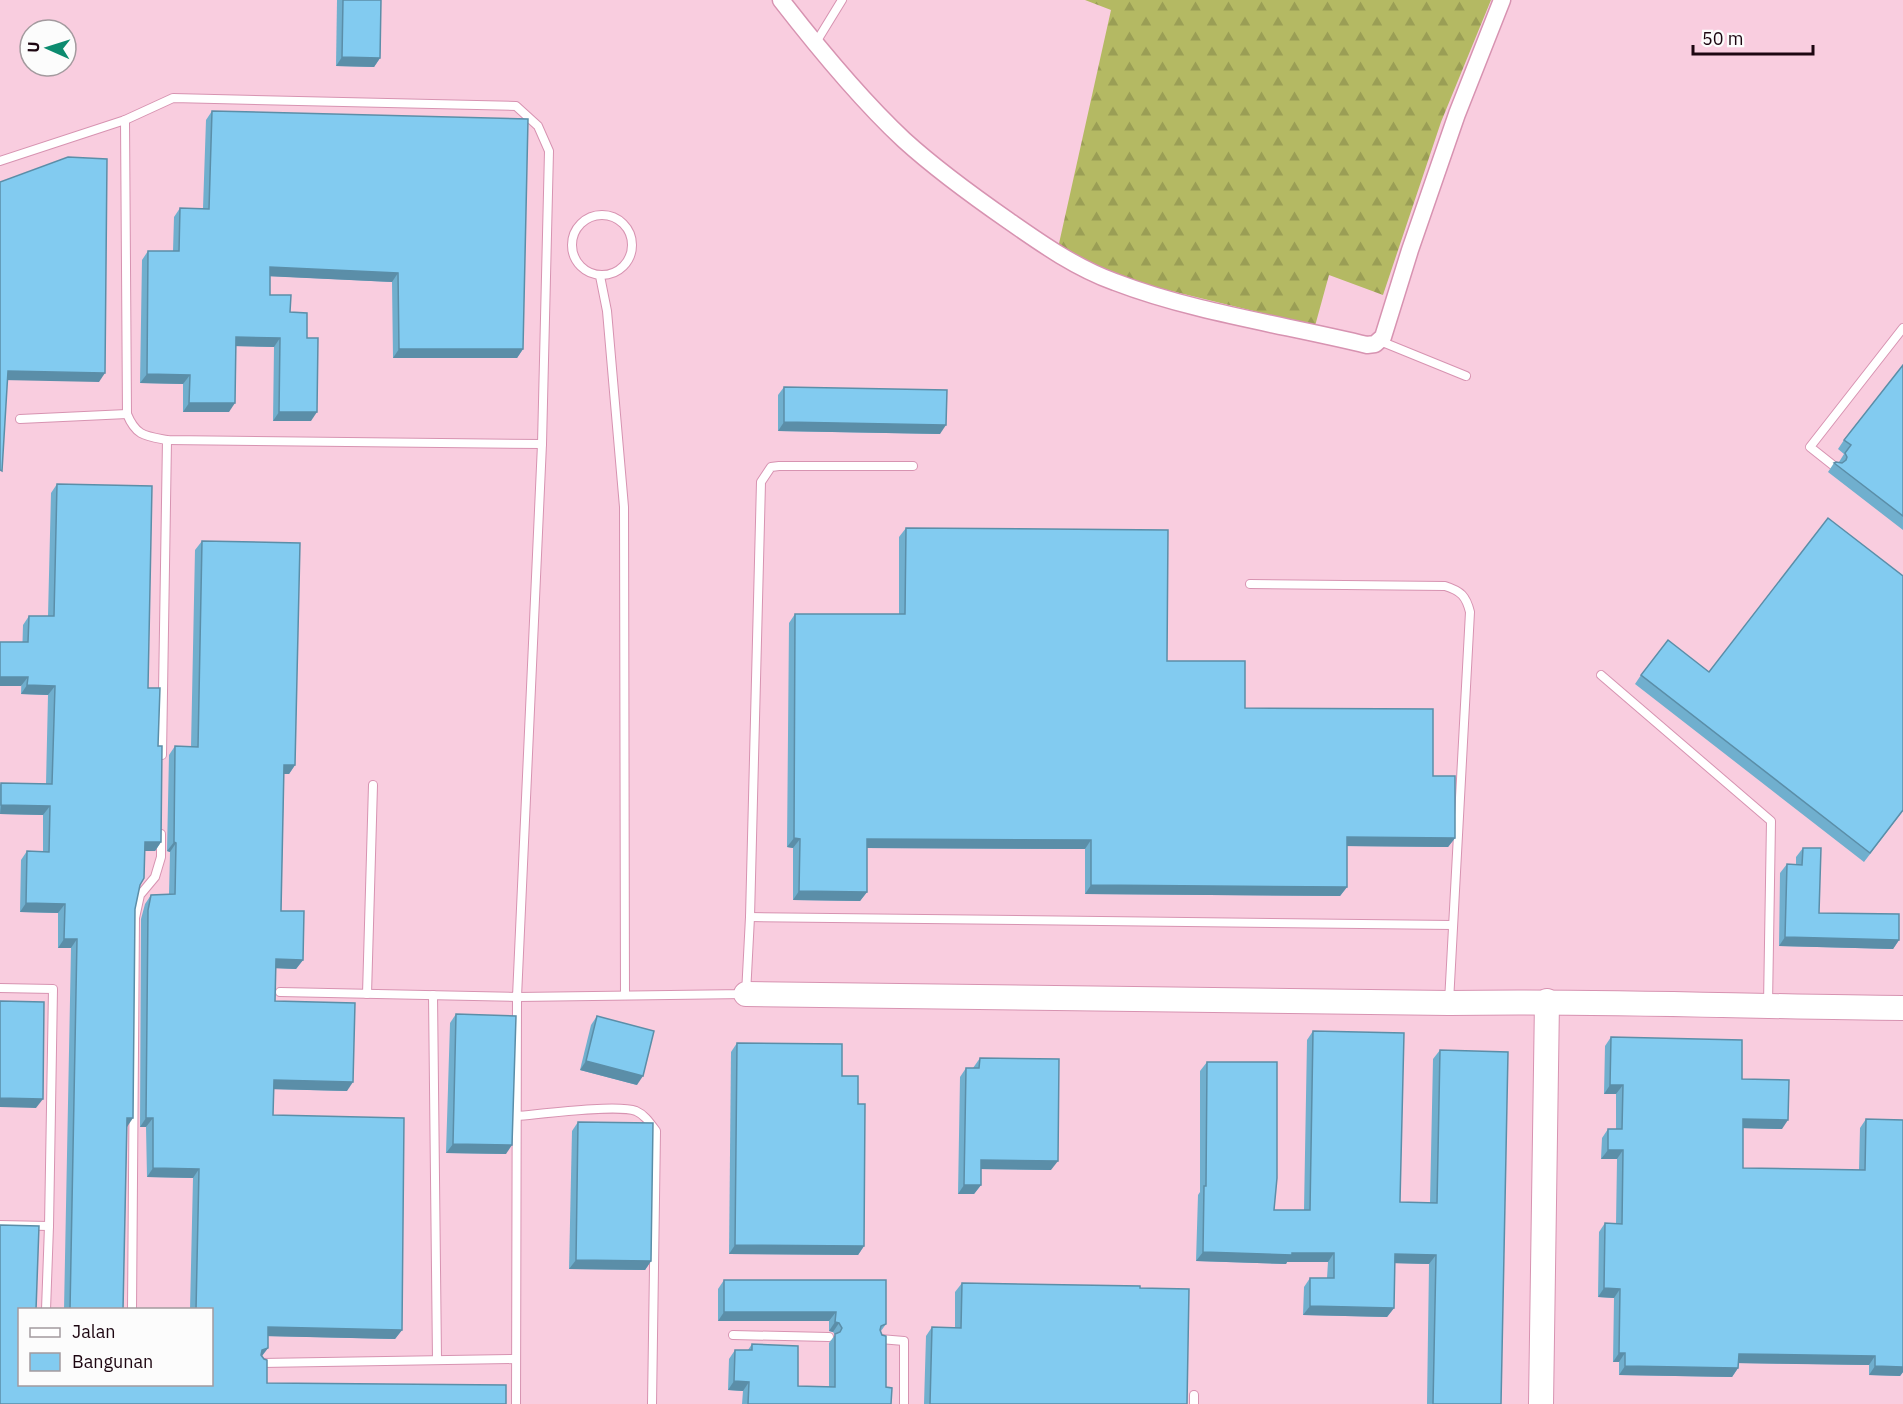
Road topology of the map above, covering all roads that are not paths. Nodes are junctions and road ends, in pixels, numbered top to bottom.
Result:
1 (781, 0) edge
2 (842, 0) edge
3 (1502, 0) edge
4 (815, 45) junction
5 (125, 120) junction
6 (0, 161) edge
7 (600, 276) junction
8 (1903, 328) edge
9 (1380, 342) junction
10 (1466, 376) dead end
11 (127, 414) junction
12 (20, 419) dead end
13 (167, 440) junction
14 (542, 444) junction
15 (913, 466) dead end
16 (1834, 466) edge
17 (1251, 584) dead end
18 (1601, 675) dead end
19 (162, 762) edge
20 (373, 785) dead end
21 (161, 821) edge
22 (750, 917) junction
23 (1453, 925) junction
24 (0, 988) edge
25 (280, 992) dead end
26 (368, 994) junction
27 (746, 994) junction
28 (433, 995) junction
29 (625, 995) junction
30 (517, 997) junction
31 (1547, 1001) junction
32 (1449, 1003) junction
33 (1768, 1007) junction
34 (1903, 1008) edge
35 (517, 1116) junction
36 (0, 1225) edge
37 (49, 1226) junction
38 (46, 1308) edge
39 (132, 1308) edge
40 (733, 1335) dead end
41 (829, 1337) dead end
42 (880, 1339) edge
43 (516, 1359) junction
44 (437, 1360) junction
45 (261, 1363) edge
46 (516, 1404) edge
47 (652, 1404) edge
48 (904, 1404) edge
49 (1541, 1404) edge

1 - 4 street
2 - 4 lane
3 - 9 street
4 - 9 street
5 - 6 lane
5 - 11 lane
5 - 14 lane
7 - 7 lane
7 - 29 lane
8 - 16 lane
9 - 10 lane
11 - 12 lane
11 - 13 lane
13 - 14 lane
13 - 19 lane
14 - 30 lane
15 - 22 lane
17 - 23 lane
18 - 33 lane
20 - 26 lane
21 - 39 lane
22 - 23 lane
22 - 27 lane
23 - 32 lane
24 - 37 lane
25 - 26 lane
26 - 28 lane
27 - 29 lane
27 - 32 street
28 - 30 lane
28 - 44 lane
29 - 30 lane
30 - 35 lane
31 - 32 street
31 - 33 street
31 - 49 street
33 - 34 street
35 - 43 lane
35 - 47 lane
36 - 37 lane
37 - 38 lane
40 - 41 lane
42 - 48 lane
43 - 44 lane
43 - 46 lane
44 - 45 lane

